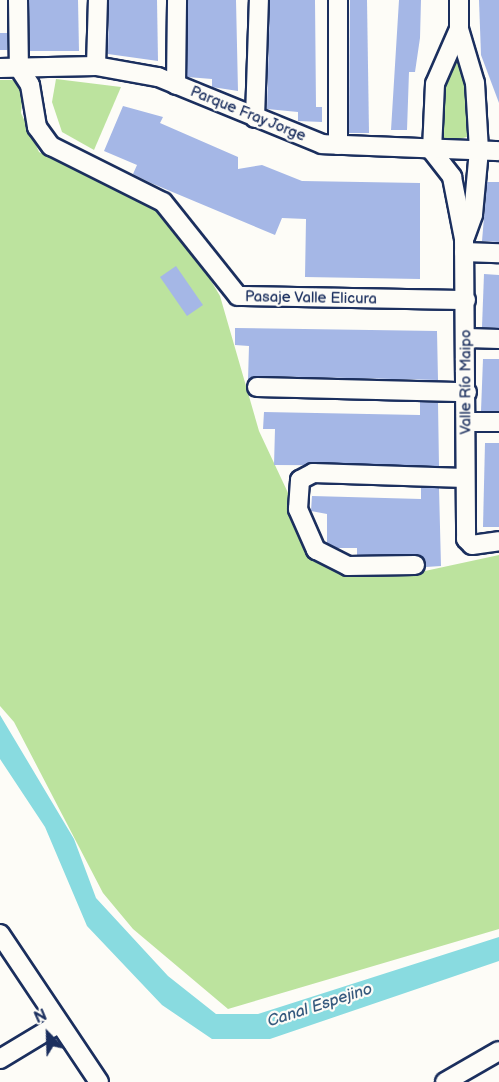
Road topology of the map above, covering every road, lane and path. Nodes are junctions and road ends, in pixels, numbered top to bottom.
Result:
1 (18, 0) edge
2 (98, 0) edge
3 (177, 0) edge
4 (259, 0) edge
5 (338, 0) edge
6 (459, 0) edge
7 (459, 29) junction
8 (96, 66) junction
9 (0, 68) edge
10 (19, 68) junction
11 (176, 85) junction
12 (255, 118) junction
13 (338, 145) junction
14 (479, 150) junction
15 (432, 151) junction
16 (499, 151) edge
17 (464, 245) junction
18 (499, 253) edge
19 (466, 300) junction
20 (468, 338) junction
21 (499, 339) edge
22 (257, 387) dead end
23 (467, 392) junction
24 (467, 422) junction
25 (499, 422) edge
26 (465, 478) junction
27 (499, 541) edge
28 (415, 565) dead end
29 (1, 937) edge
30 (58, 1024) junction
31 (499, 1052) edge
32 (0, 1059) edge
33 (99, 1082) edge
34 (445, 1082) edge

1 - 10 street
2 - 8 street
3 - 11 street
4 - 12 street
5 - 13 street
6 - 7 street
7 - 14 street, Valle Río Maipo
7 - 15 street
8 - 10 street, Parque Fray Jorge
8 - 11 street, Parque Fray Jorge
9 - 10 street, Parque Fray Jorge
10 - 19 street, Pasaje Valle Elicura
11 - 12 street, Parque Fray Jorge
12 - 13 street, Parque Fray Jorge
13 - 15 street, Parque Fray Jorge
14 - 15 street, Parque Fray Jorge
14 - 16 street, Parque Fray Jorge
14 - 17 street, Valle Río Maipo
15 - 17 street, Valle Río Maipo
17 - 18 street
17 - 19 street, Valle Río Maipo
19 - 20 street, Valle Río Maipo
20 - 21 street
20 - 23 street, Valle Río Maipo
22 - 23 street
23 - 24 street, Valle Río Maipo
24 - 25 street
24 - 26 street, Valle Río Maipo
26 - 27 street, Valle Río Maipo
26 - 28 street
29 - 30 street
30 - 32 street
30 - 33 street
31 - 34 street

